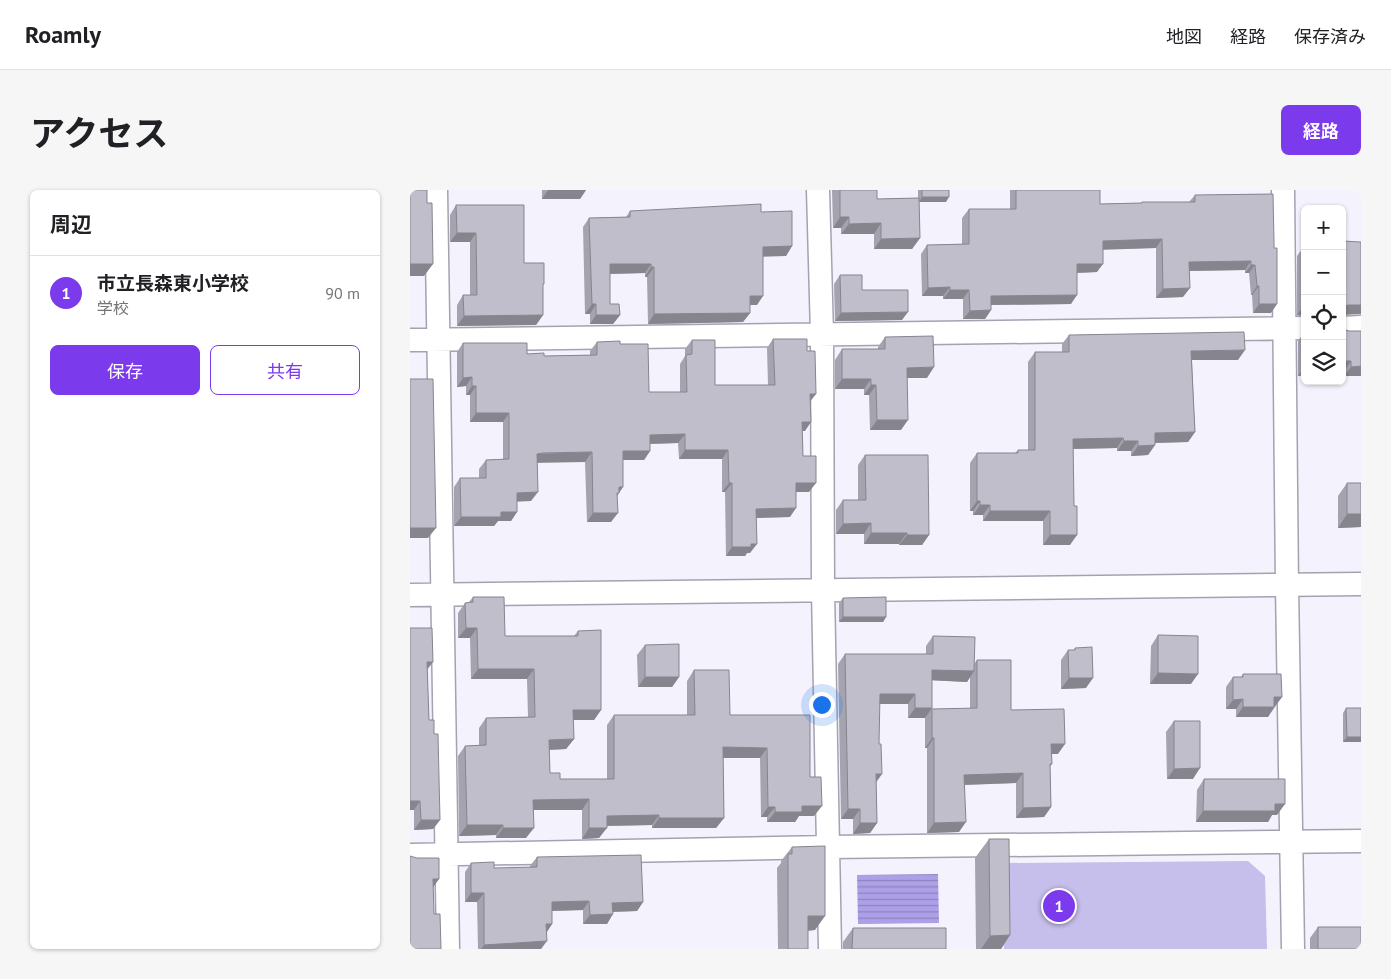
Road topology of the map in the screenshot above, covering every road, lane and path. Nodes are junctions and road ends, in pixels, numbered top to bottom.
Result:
1 (436, 190) edge
2 (818, 190) edge
3 (1283, 190) edge
4 (1361, 327) edge
5 (1295, 328) edge
6 (1346, 328) edge
7 (822, 334) junction
8 (410, 340) edge
9 (439, 340) junction
10 (1361, 584) edge
11 (1287, 586) junction
12 (823, 590) junction
13 (410, 595) edge
14 (442, 595) junction
15 (1361, 841) edge
16 (1291, 842) junction
17 (829, 847) junction
18 (410, 854) edge
19 (447, 854) junction
20 (448, 949) edge
21 (830, 949) edge
22 (1292, 949) edge

1 - 9 street
2 - 7 street
3 - 5 street
4 - 6 street
5 - 7 street
5 - 11 street
7 - 9 street
7 - 12 street
8 - 9 street
9 - 14 street
10 - 11 street
11 - 12 street
11 - 16 street
12 - 14 street
12 - 17 street
13 - 14 street
14 - 19 street
15 - 16 street
16 - 17 street
16 - 22 street
17 - 19 street
17 - 21 street
18 - 19 street
19 - 20 street

